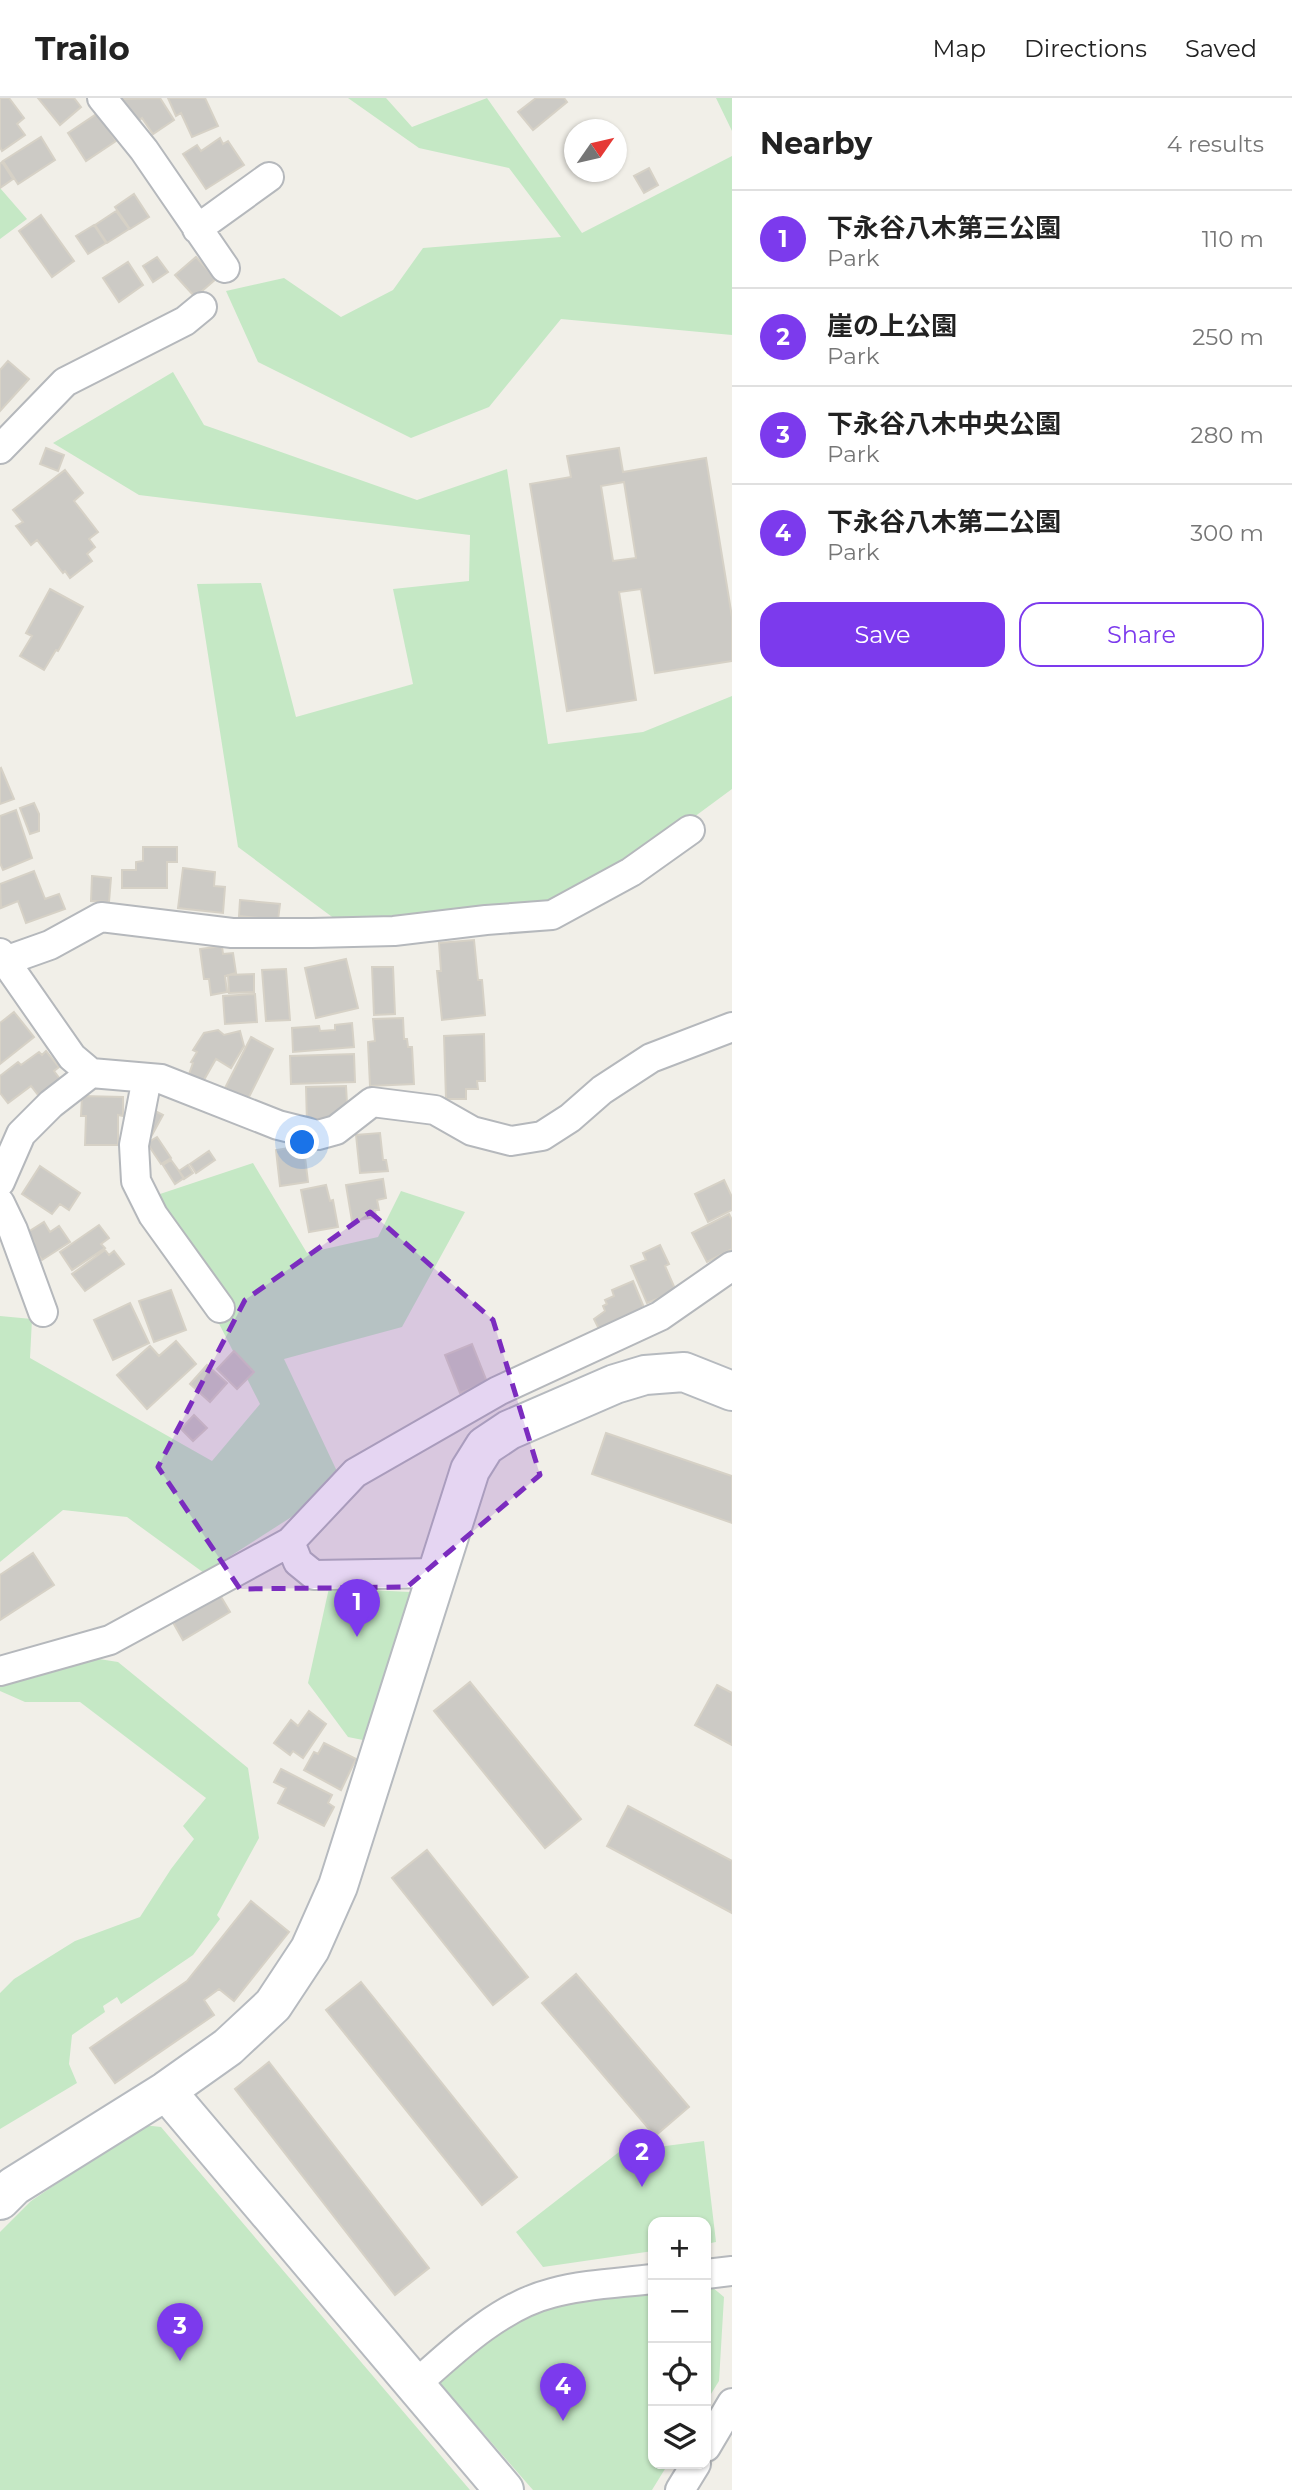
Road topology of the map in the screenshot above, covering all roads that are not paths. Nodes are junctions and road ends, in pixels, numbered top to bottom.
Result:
1 (102, 98) edge
2 (269, 177) dead end
3 (197, 229) junction
4 (225, 268) dead end
5 (202, 307) dead end
6 (0, 449) edge
7 (690, 830) dead end
8 (3, 957) edge
9 (732, 1027) edge
10 (92, 1073) junction
11 (147, 1078) junction
12 (8, 1134) edge
13 (0, 1182) edge
14 (0, 1203) edge
15 (732, 1266) edge
16 (220, 1308) dead end
17 (43, 1312) dead end
18 (732, 1391) edge
19 (290, 1542) junction
20 (436, 1573) junction
21 (0, 1671) edge
22 (166, 2091) junction
23 (0, 2200) edge
24 (732, 2271) edge
25 (711, 2273) edge
26 (648, 2280) edge
27 (415, 2385) junction
28 (732, 2403) edge
29 (711, 2439) edge
30 (693, 2469) edge
31 (504, 2490) edge
32 (680, 2490) edge

1 - 3 street
2 - 3 street
3 - 4 street
5 - 6 street
7 - 8 street
8 - 10 street
9 - 11 street
10 - 11 street
10 - 12 street
11 - 16 street
12 - 13 street
14 - 17 street
15 - 19 street
18 - 20 street
19 - 20 street
19 - 21 street
20 - 22 street
22 - 23 street
22 - 27 street
24 - 25 street
26 - 27 street
27 - 31 street
28 - 29 street
30 - 32 street

